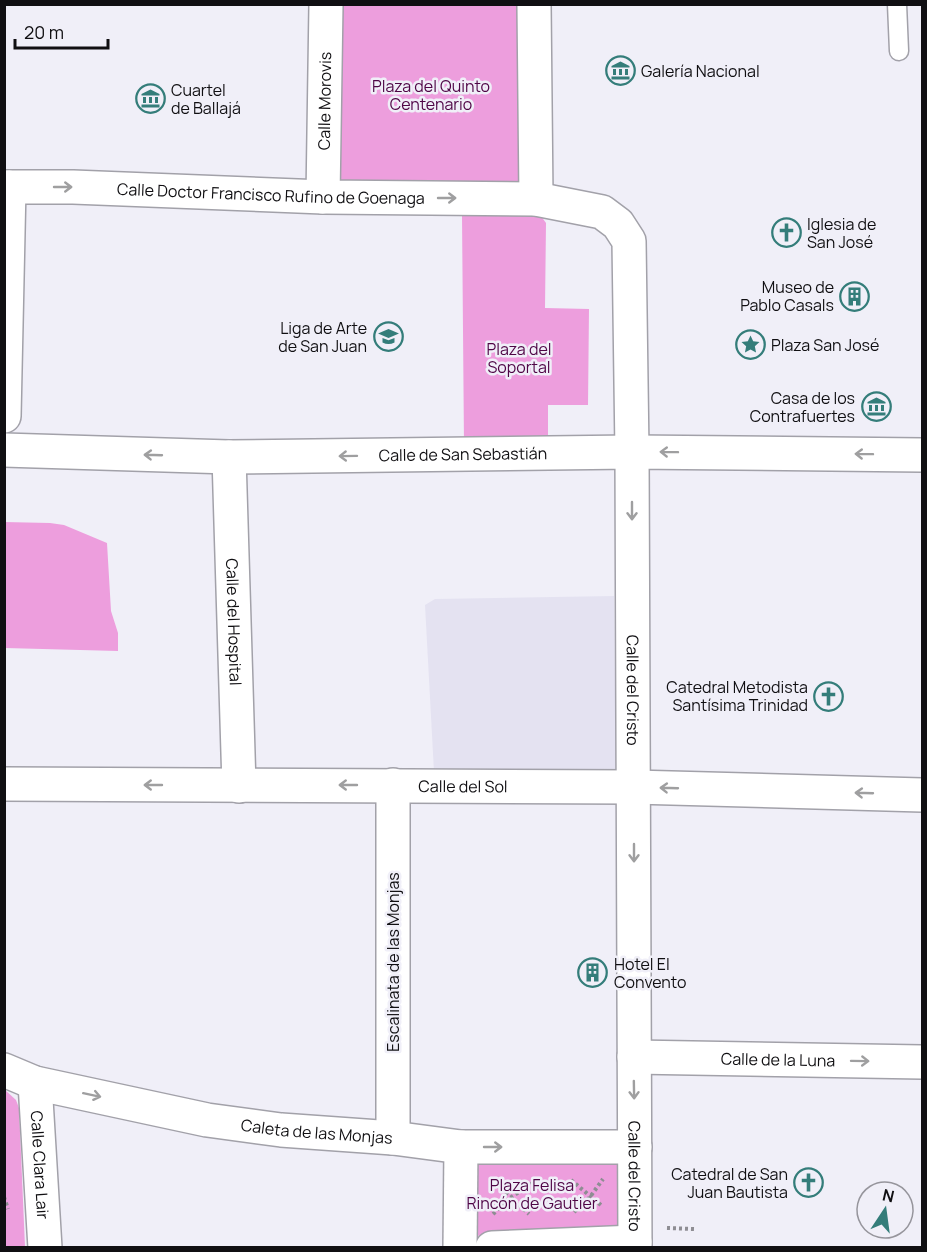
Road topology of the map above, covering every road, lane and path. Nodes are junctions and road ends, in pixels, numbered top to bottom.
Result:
1 (326, 4) edge
2 (534, 4) edge
3 (897, 4) edge
4 (899, 51) dead end
5 (7, 187) edge
6 (323, 198) junction
7 (536, 199) junction
8 (4, 416) edge
9 (4, 450) edge
10 (632, 452) junction
11 (922, 455) edge
12 (229, 457) junction
13 (4, 784) edge
14 (393, 785) junction
15 (239, 786) junction
16 (634, 787) junction
17 (922, 795) edge
18 (634, 1057) junction
19 (922, 1062) edge
20 (4, 1070) edge
21 (35, 1083) junction
22 (393, 1138) junction
23 (461, 1147) junction
24 (635, 1147) junction
25 (609, 1170) dead end
26 (565, 1174) dead end
27 (486, 1176) dead end
28 (538, 1179) dead end
29 (590, 1197) junction
30 (510, 1198) junction
31 (605, 1209) dead end
32 (535, 1219) dead end
33 (567, 1219) dead end
34 (489, 1234) edge
35 (635, 1245) edge
36 (45, 1248) edge
37 (460, 1248) edge

1 - 6 street, Calle Morovis
2 - 7 street
3 - 4 lane
5 -> 6 street, Calle Doctor Francisco Rufino de Goenaga
5 - 8 street
6 -> 7 street, Calle Doctor Francisco Rufino de Goenaga
7 - 10 street, Calle del Cristo
12 -> 9 street, Calle de San Sebastián
11 -> 10 street, Calle de San Sebastián
10 -> 12 street, Calle de San Sebastián
10 -> 16 street, Calle del Cristo
12 - 15 street, Calle del Hospital
15 -> 13 street, Calle del Sol
14 -> 15 street, Calle del Sol
14 - 16 street, Calle del Sol
14 - 22 street, Escalinata de las Monjas
17 -> 16 street, Calle del Sol
16 -> 18 street, Calle del Cristo
18 -> 19 street, Calle de la Luna
18 -> 24 street, Calle del Cristo
20 - 21 street, Caleta de las Monjas
21 -> 22 street, Caleta de las Monjas
21 - 36 street, Calle Clara Lair
22 - 23 street, Caleta de las Monjas
23 -> 24 street, Caleta de las Monjas
23 - 37 street
24 - 35 street, Calle del Cristo
25 - 29 path
26 - 29 path
27 - 30 path
28 - 30 path
29 - 31 path
29 - 33 path
30 - 32 path
30 - 34 path
34 - 35 street

